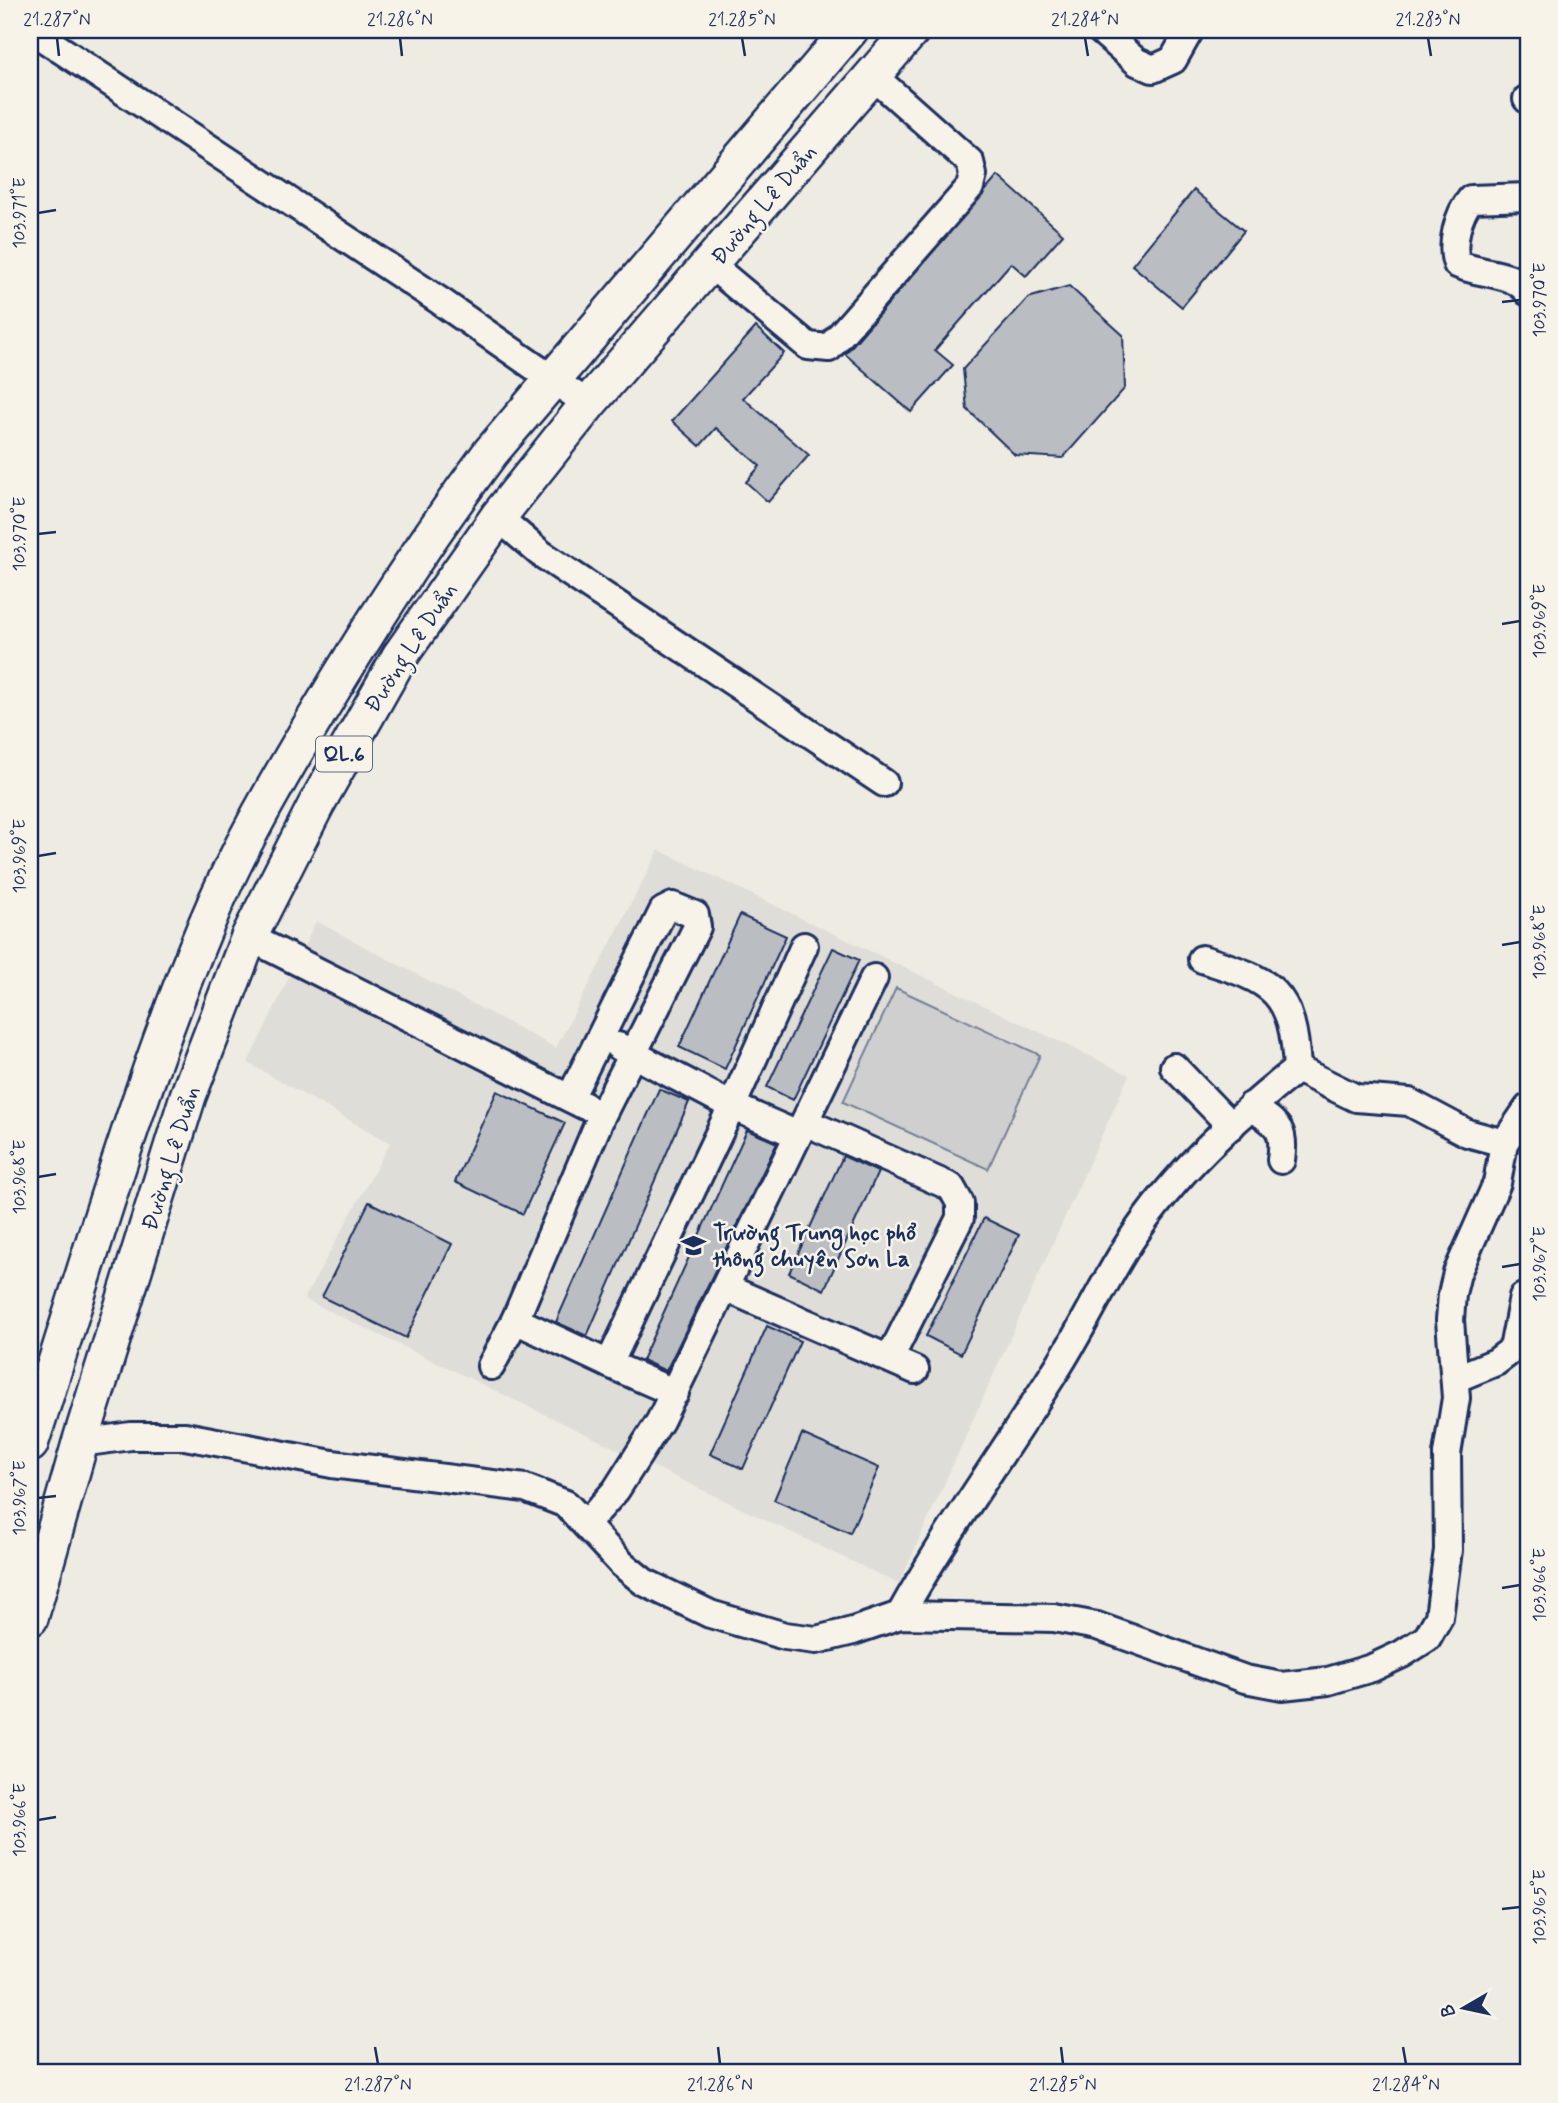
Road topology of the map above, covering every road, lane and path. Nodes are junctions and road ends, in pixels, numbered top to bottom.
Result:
1 (850, 30) edge
2 (912, 30) edge
3 (1100, 30) edge
4 (1190, 30) edge
5 (34, 31) edge
6 (872, 75) junction
7 (1528, 197) edge
8 (711, 265) junction
9 (1528, 292) edge
10 (552, 378) junction
11 (588, 404) junction
12 (498, 517) junction
13 (884, 783) dead end
14 (249, 937) junction
15 (804, 946) dead end
16 (1202, 959) dead end
17 (636, 968) junction
18 (874, 978) dead end
19 (668, 984) junction
20 (601, 1037) junction
21 (633, 1053) junction
22 (1174, 1066) dead end
23 (1297, 1069) junction
24 (570, 1098) junction
25 (732, 1106) junction
26 (1251, 1107) junction
27 (1528, 1108) edge
28 (602, 1115) junction
29 (1231, 1126) junction
30 (802, 1129) junction
31 (1504, 1143) junction
32 (1281, 1160) dead end
33 (726, 1288) junction
34 (1523, 1297) dead end
35 (515, 1320) junction
36 (890, 1358) junction
37 (609, 1364) junction
38 (491, 1366) dead end
39 (915, 1370) dead end
40 (1457, 1378) junction
41 (675, 1393) junction
42 (80, 1443) junction
43 (30, 1444) edge
44 (44, 1515) edge
45 (587, 1523) junction
46 (900, 1615) junction
47 (30, 1618) edge

1 - 10 main road, Đường Lê Duẩn / QL.6
2 - 6 main road, Đường Lê Duẩn / QL.6
3 - 4 street
5 - 10 street
6 - 8 main road, Đường Lê Duẩn / QL.6
6 - 8 street
7 - 9 street
8 - 11 main road, Đường Lê Duẩn / QL.6
10 - 11 street
10 - 43 main road, Đường Lê Duẩn / QL.6
11 - 12 main road, Đường Lê Duẩn / QL.6
12 - 13 street
12 - 14 main road, Đường Lê Duẩn / QL.6
14 - 24 street
14 - 42 main road, Đường Lê Duẩn / QL.6
15 - 25 street
16 - 23 street
17 - 19 street
17 - 19 street
17 - 20 street
18 - 30 street
19 - 21 street
20 - 21 street
20 - 24 street
21 - 25 street
21 - 28 street
22 - 29 street
23 - 26 street
23 - 31 street
24 - 28 street
25 - 30 street
25 - 37 street
26 - 29 street
26 - 32 street
27 - 31 street
28 - 35 street
29 - 46 street
30 - 33 street
30 - 36 street
31 - 40 street
33 - 36 street
33 - 41 street
34 - 40 street
35 - 37 street
35 - 38 street
36 - 39 street
37 - 41 street
40 - 46 street
41 - 45 street
42 - 44 main road, Đường Lê Duẩn / QL.6
42 - 45 street
44 - 47 main road, Đường Lê Duẩn / QL.6
45 - 46 street

